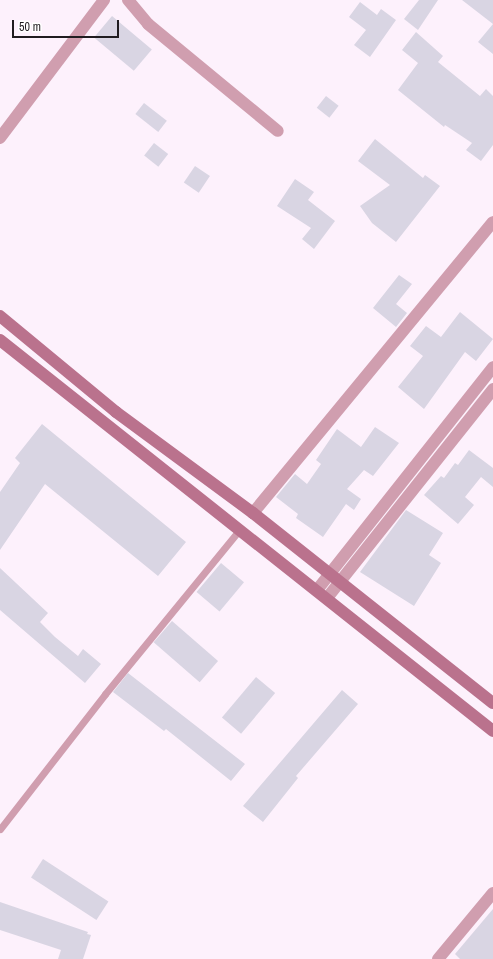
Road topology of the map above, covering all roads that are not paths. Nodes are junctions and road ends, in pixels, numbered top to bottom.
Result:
1 (104, 0) edge
2 (128, 0) edge
3 (278, 131) dead end
4 (0, 138) edge
5 (493, 222) edge
6 (0, 316) edge
7 (0, 340) edge
8 (493, 367) edge
9 (493, 389) edge
10 (116, 412) junction
11 (105, 425) junction
12 (253, 513) junction
13 (239, 530) junction
14 (330, 573) junction
15 (340, 581) junction
16 (317, 590) junction
17 (327, 598) junction
18 (493, 702) edge
19 (493, 730) edge
20 (0, 829) edge
21 (493, 893) edge
22 (438, 959) edge

1 - 4 street
2 - 3 street
5 - 12 street
6 - 10 street
7 - 11 street
8 - 14 street
9 - 15 street
10 - 11 street
10 - 12 street
11 - 13 street
12 - 14 street
13 - 16 street
13 - 20 lane
14 - 15 street
14 - 16 street
15 - 17 street
15 - 18 street
16 - 17 street
17 - 19 street
21 - 22 street

